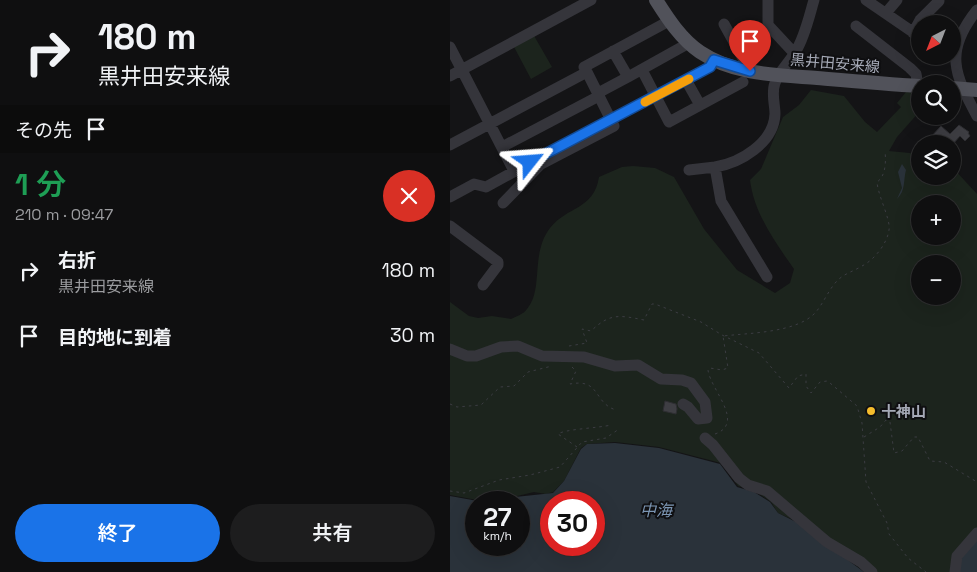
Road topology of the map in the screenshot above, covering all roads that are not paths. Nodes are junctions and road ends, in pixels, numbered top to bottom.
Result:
1 (591, 0) edge
2 (657, 0) edge
3 (768, 0) edge
4 (814, 0) edge
5 (866, 0) edge
6 (896, 0) edge
7 (938, 1) edge
8 (977, 10) edge
9 (886, 14) junction
10 (925, 15) edge
11 (669, 21) junction
12 (724, 24) dead end
13 (856, 26) dead end
14 (911, 31) edge
15 (961, 33) edge
16 (689, 43) junction
17 (450, 47) edge
18 (613, 51) junction
19 (795, 54) junction
20 (714, 60) junction
21 (956, 65) edge
22 (462, 70) junction
23 (642, 70) junction
24 (586, 72) junction
25 (779, 75) junction
26 (916, 75) edge
27 (450, 76) edge
28 (628, 77) junction
29 (746, 77) junction
30 (686, 80) junction
31 (911, 85) edge
32 (965, 89) edge
33 (599, 95) junction
34 (655, 97) junction
35 (700, 105) junction
36 (977, 116) edge
37 (612, 119) junction
38 (490, 125) junction
39 (450, 146) edge
40 (502, 147) junction
41 (715, 167) junction
42 (689, 170) dead end
43 (514, 171) junction
44 (450, 197) edge
45 (503, 203) dead end
46 (450, 226) edge
47 (767, 277) dead end
48 (483, 285) dead end
49 (450, 348) edge
50 (683, 404) dead end
51 (705, 438) dead end
52 (977, 534) edge
53 (872, 572) edge
54 (955, 572) edge

1 - 22 street
2 - 11 main road, 黒井田安来線
3 - 19 street
4 - 19 street
5 - 9 street
6 - 9 street
7 - 10 street
8 - 15 street
9 - 14 street
11 - 16 main road, 黒井田安来線
11 - 18 street
12 - 29 street
13 - 26 street
16 - 20 main road, 黒井田安来線
16 - 23 street
17 - 22 street
18 - 24 street
18 - 28 street
19 - 25 street
20 - 29 main road, 黒井田安来線
20 - 30 street
21 - 32 street
22 - 27 street
22 - 38 street
23 - 28 street
23 - 34 street
24 - 33 street
24 - 38 street
25 - 29 main road, 黒井田安来線
25 - 31 main road, 黒井田安来線
25 - 41 street
28 - 33 street
29 - 35 street
30 - 34 street
30 - 35 street
32 - 36 street
33 - 37 street
33 - 40 street
34 - 35 street
34 - 37 street
37 - 43 street
37 - 45 street
38 - 39 street
38 - 40 street
40 - 43 street
41 - 42 street
41 - 47 street
43 - 44 street
46 - 48 street
49 - 50 street
51 - 53 street
52 - 54 street

